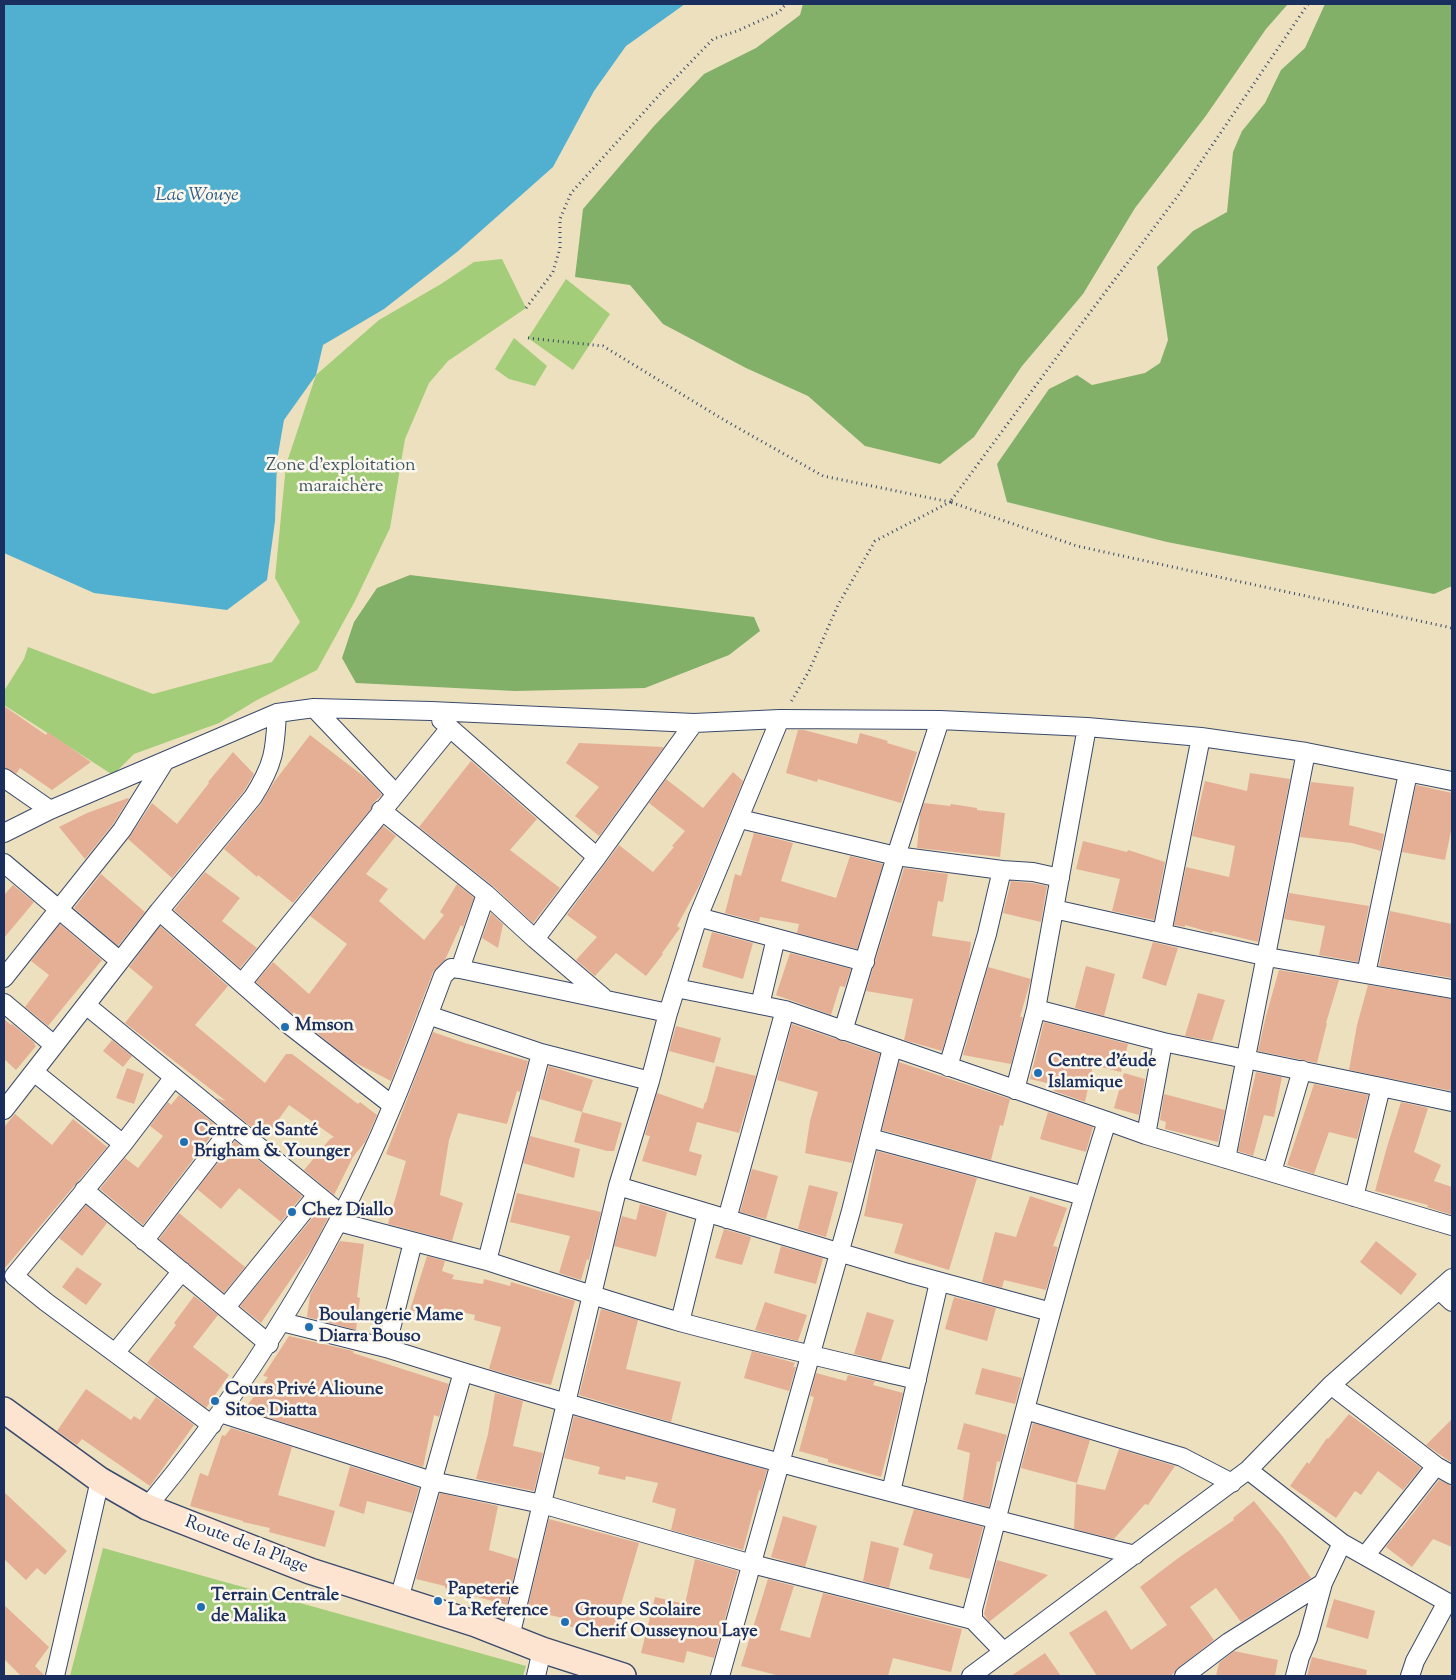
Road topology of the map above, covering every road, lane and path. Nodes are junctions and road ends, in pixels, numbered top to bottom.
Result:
1 (786, 4) edge
2 (1308, 4) edge
3 (526, 308) dead end
4 (528, 338) dead end
5 (950, 502) junction
6 (1452, 628) edge
7 (314, 708) junction
8 (432, 711) junction
9 (277, 714) junction
10 (780, 719) junction
11 (940, 720) junction
12 (694, 723) junction
13 (1087, 727) junction
14 (450, 728) junction
15 (1201, 737) junction
16 (1306, 752) junction
17 (165, 761) junction
18 (1408, 773) junction
19 (4, 778) edge
20 (1452, 781) edge
21 (395, 793) junction
22 (50, 810) junction
23 (381, 810) junction
24 (740, 819) junction
25 (4, 833) edge
26 (597, 856) junction
27 (896, 856) junction
28 (4, 863) edge
29 (1002, 870) junction
30 (1060, 878) junction
31 (486, 894) junction
32 (58, 909) junction
33 (1054, 909) junction
34 (159, 911) junction
35 (698, 918) junction
36 (1162, 933) junction
37 (776, 938) junction
38 (535, 939) junction
39 (1266, 957) junction
40 (120, 961) junction
41 (864, 962) junction
42 (460, 969) junction
43 (1366, 974) junction
44 (4, 978) edge
45 (242, 983) junction
46 (676, 988) junction
47 (1452, 989) edge
48 (605, 999) junction
49 (4, 1003) edge
50 (760, 1005) junction
51 (86, 1006) junction
52 (1036, 1009) junction
53 (785, 1010) junction
54 (668, 1013) junction
55 (428, 1015) junction
56 (844, 1031) junction
57 (1163, 1042) junction
58 (54, 1045) junction
59 (892, 1048) junction
60 (541, 1053) junction
61 (1246, 1058) junction
62 (948, 1067) junction
63 (1302, 1070) junction
64 (34, 1072) junction
65 (174, 1078) junction
66 (650, 1080) junction
67 (1381, 1087) junction
68 (1015, 1090) junction
69 (1452, 1102) edge
70 (392, 1105) junction
71 (4, 1110) edge
72 (1107, 1121) junction
73 (233, 1126) junction
74 (1146, 1135) junction
75 (870, 1138) junction
76 (122, 1144) junction
77 (1226, 1159) junction
78 (1272, 1172) junction
79 (618, 1186) junction
80 (84, 1190) junction
81 (317, 1194) junction
82 (1084, 1196) junction
83 (1354, 1197) junction
84 (707, 1213) junction
85 (340, 1218) junction
86 (727, 1219) junction
87 (1452, 1226) edge
88 (144, 1241) junction
89 (413, 1242) junction
90 (840, 1253) junction
91 (487, 1261) junction
92 (182, 1271) junction
93 (9, 1272) edge
94 (1452, 1278) edge
95 (939, 1282) junction
96 (1438, 1290) junction
97 (592, 1296) junction
98 (1452, 1302) edge
99 (226, 1307) junction
100 (1051, 1312) junction
101 (282, 1322) junction
102 (680, 1322) junction
103 (269, 1344) junction
104 (386, 1348) junction
105 (115, 1353) junction
106 (811, 1355) junction
107 (463, 1372) junction
108 (916, 1380) junction
109 (1331, 1385) junction
110 (566, 1404) junction
111 (4, 1410) edge
112 (1025, 1410) junction
113 (216, 1419) junction
114 (781, 1463) junction
115 (1436, 1466) junction
116 (1248, 1470) junction
117 (1452, 1475) edge
118 (100, 1480) junction
119 (432, 1481) junction
120 (1232, 1483) junction
121 (891, 1492) junction
122 (542, 1504) junction
123 (147, 1507) junction
124 (997, 1520) junction
125 (1342, 1543) junction
126 (1135, 1555) junction
127 (1364, 1556) junction
128 (752, 1564) junction
129 (1323, 1582) junction
130 (399, 1599) junction
131 (1450, 1603) edge
132 (973, 1620) junction
133 (510, 1637) junction
134 (542, 1650) junction
135 (1004, 1651) junction
136 (55, 1676) edge
137 (536, 1676) edge
138 (623, 1676) edge
139 (720, 1676) edge
140 (971, 1676) edge
141 (1184, 1676) edge
142 (1295, 1676) edge
143 (1410, 1676) edge

1 - 3 path
2 - 5 path
4 - 5 path
5 - 6 path
5 - 10 path
7 - 8 street
7 - 9 street
7 - 21 street
8 - 12 street
8 - 14 street
9 - 17 street
9 - 34 street
10 - 11 street
10 - 12 street
10 - 24 street
11 - 13 street
11 - 27 street
12 - 26 street
13 - 15 street
13 - 30 street
14 - 21 street
14 - 26 street
15 - 16 street
15 - 36 street
16 - 18 street
16 - 39 street
17 - 22 street
17 - 32 street
18 - 20 street
18 - 43 street
19 - 22 street
21 - 23 street
22 - 25 street
23 - 31 street
23 - 45 street
24 - 27 street
24 - 35 street
26 - 38 street
27 - 29 street
27 - 41 street
28 - 32 street
29 - 30 street
29 - 62 street
30 - 33 street
31 - 38 street
31 - 42 street
32 - 40 street
32 - 44 street
33 - 36 street
33 - 52 street
34 - 40 street
34 - 45 street
35 - 37 street
35 - 46 street
36 - 39 street
37 - 41 street
37 - 50 street
38 - 48 street
39 - 43 street
39 - 61 street
40 - 51 street
41 - 56 street
42 - 48 street
42 - 55 street
43 - 47 street
45 - 70 street
46 - 50 street
46 - 54 street
48 - 54 street
49 - 58 street
50 - 53 street
51 - 58 street
51 - 65 street
52 - 57 street
52 - 68 street
53 - 56 street
53 - 86 street
54 - 66 street
55 - 60 street
55 - 70 street
56 - 59 street
57 - 61 street
57 - 74 street
58 - 64 street
59 - 62 street
59 - 75 street
60 - 66 street
60 - 91 street
61 - 63 street
61 - 77 street
62 - 68 street
63 - 67 street
63 - 78 street
64 - 71 street
64 - 76 street
65 - 73 street
65 - 76 street
66 - 79 street
67 - 69 street
67 - 83 street
68 - 72 street
70 - 85 street
72 - 74 street
72 - 82 street
73 - 81 street
73 - 88 street
74 - 77 street
75 - 82 street
75 - 90 street
76 - 80 street
77 - 78 street
78 - 83 street
79 - 84 street
79 - 97 street
80 - 88 street
80 - 93 street
81 - 85 street
81 - 99 street
82 - 100 street
83 - 87 street
84 - 86 street
84 - 102 street
85 - 89 street
85 - 101 street
86 - 90 street
88 - 92 street
89 - 91 street
89 - 104 street
90 - 95 street
90 - 106 street
91 - 97 street
92 - 99 street
92 - 105 street
93 - 105 street
94 - 96 street
95 - 100 street
95 - 108 street
96 - 98 street
96 - 109 street
97 - 102 street
97 - 110 street
99 - 103 street
100 - 112 street
101 - 103 street
101 - 104 street
102 - 106 street
103 - 113 street
104 - 107 street
105 - 113 street
106 - 108 street
106 - 114 street
107 - 110 street
107 - 119 street
108 - 121 street
109 - 115 street
109 - 116 street
110 - 114 street
110 - 122 street
111 - 118 main road, Route de la Plage
112 - 120 street
112 - 124 street
113 - 119 street
113 - 123 street
114 - 121 street
114 - 128 street
115 - 117 street
115 - 127 street
116 - 120 street
116 - 125 street
118 - 123 main road, Route de la Plage
118 - 136 street
119 - 122 street
119 - 130 street
120 - 126 street
121 - 124 street
122 - 128 street
122 - 133 street
123 - 130 main road, Route de la Plage
124 - 126 street
124 - 132 street
125 - 127 street
125 - 129 street
126 - 135 street
127 - 131 street
128 - 132 street
128 - 139 street
129 - 141 street
129 - 142 street
130 - 133 main road, Route de la Plage
131 - 143 street
132 - 135 street
133 - 134 main road, Route de la Plage
134 - 137 street
134 - 138 main road, Route de la Plage
135 - 140 street

